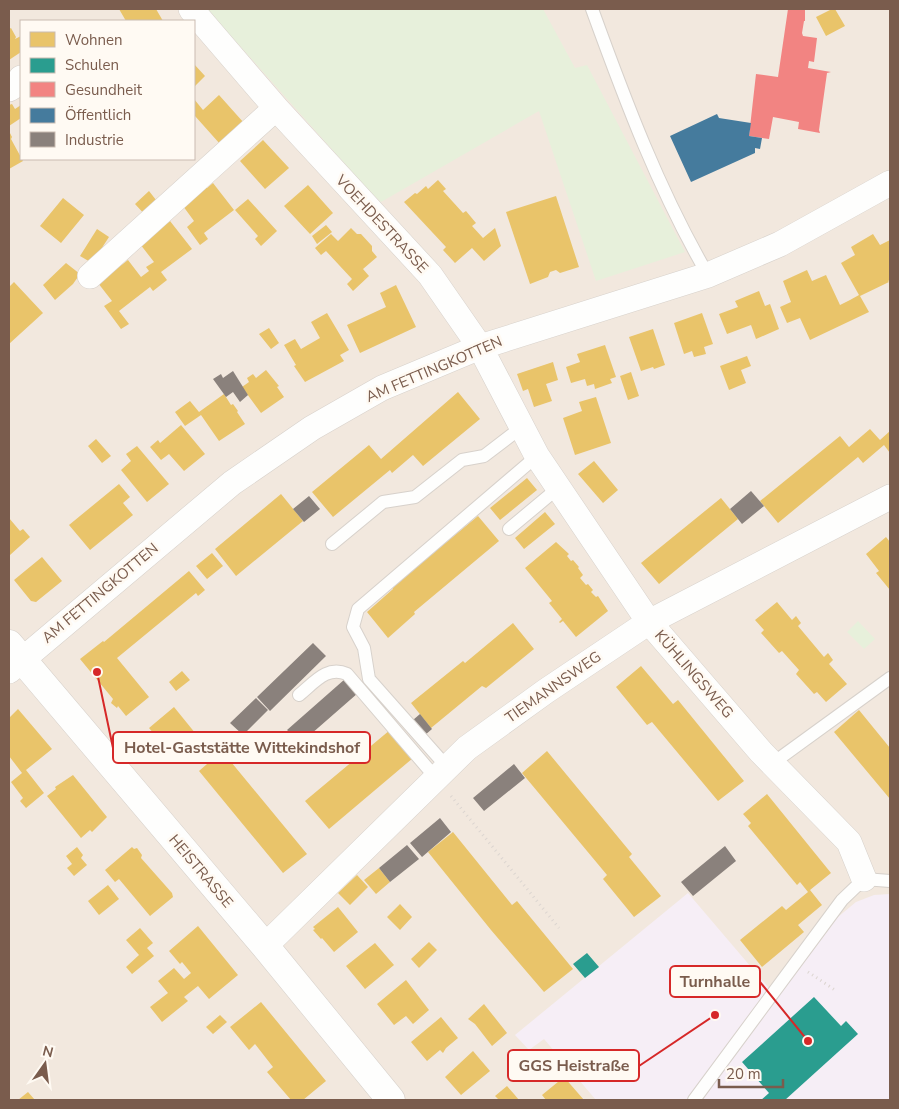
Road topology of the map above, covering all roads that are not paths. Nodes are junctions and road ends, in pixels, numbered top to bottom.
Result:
1 (191, 9) edge
2 (592, 9) edge
3 (20, 80) edge
4 (9, 88) edge
5 (276, 108) junction
6 (890, 183) edge
7 (708, 275) junction
8 (90, 276) dead end
9 (480, 347) junction
10 (522, 427) junction
11 (537, 456) junction
12 (558, 488) junction
13 (890, 497) edge
14 (509, 528) dead end
15 (332, 544) dead end
16 (649, 622) junction
17 (13, 658) edge
18 (890, 678) edge
19 (299, 696) dead end
20 (773, 763) junction
21 (442, 773) junction
22 (864, 879) junction
23 (890, 881) edge
24 (265, 946) junction
25 (391, 1100) edge
26 (694, 1100) edge

1 - 5 street, VOEHDESTRASSE
2 - 7 lane
3 - 4 street
5 - 8 street
5 - 9 street, VOEHDESTRASSE
6 - 7 street, AM FETTINGKOTTEN
7 - 9 street, AM FETTINGKOTTEN
9 - 10 street, KÜHLINGSWEG
9 - 17 street, AM FETTINGKOTTEN
10 - 11 street, KÜHLINGSWEG
10 - 15 lane
11 - 12 street, KÜHLINGSWEG
11 - 21 lane
12 - 14 lane
12 - 16 street, KÜHLINGSWEG
13 - 16 street, TIEMANNSWEG
16 - 20 street, KÜHLINGSWEG
16 - 21 street, TIEMANNSWEG
17 - 24 street, HEISTRASSE
18 - 20 lane
19 - 21 lane
20 - 22 street, KÜHLINGSWEG
21 - 24 street, TIEMANNSWEG
22 - 23 lane
22 - 26 lane
24 - 25 street, HEISTRASSE

